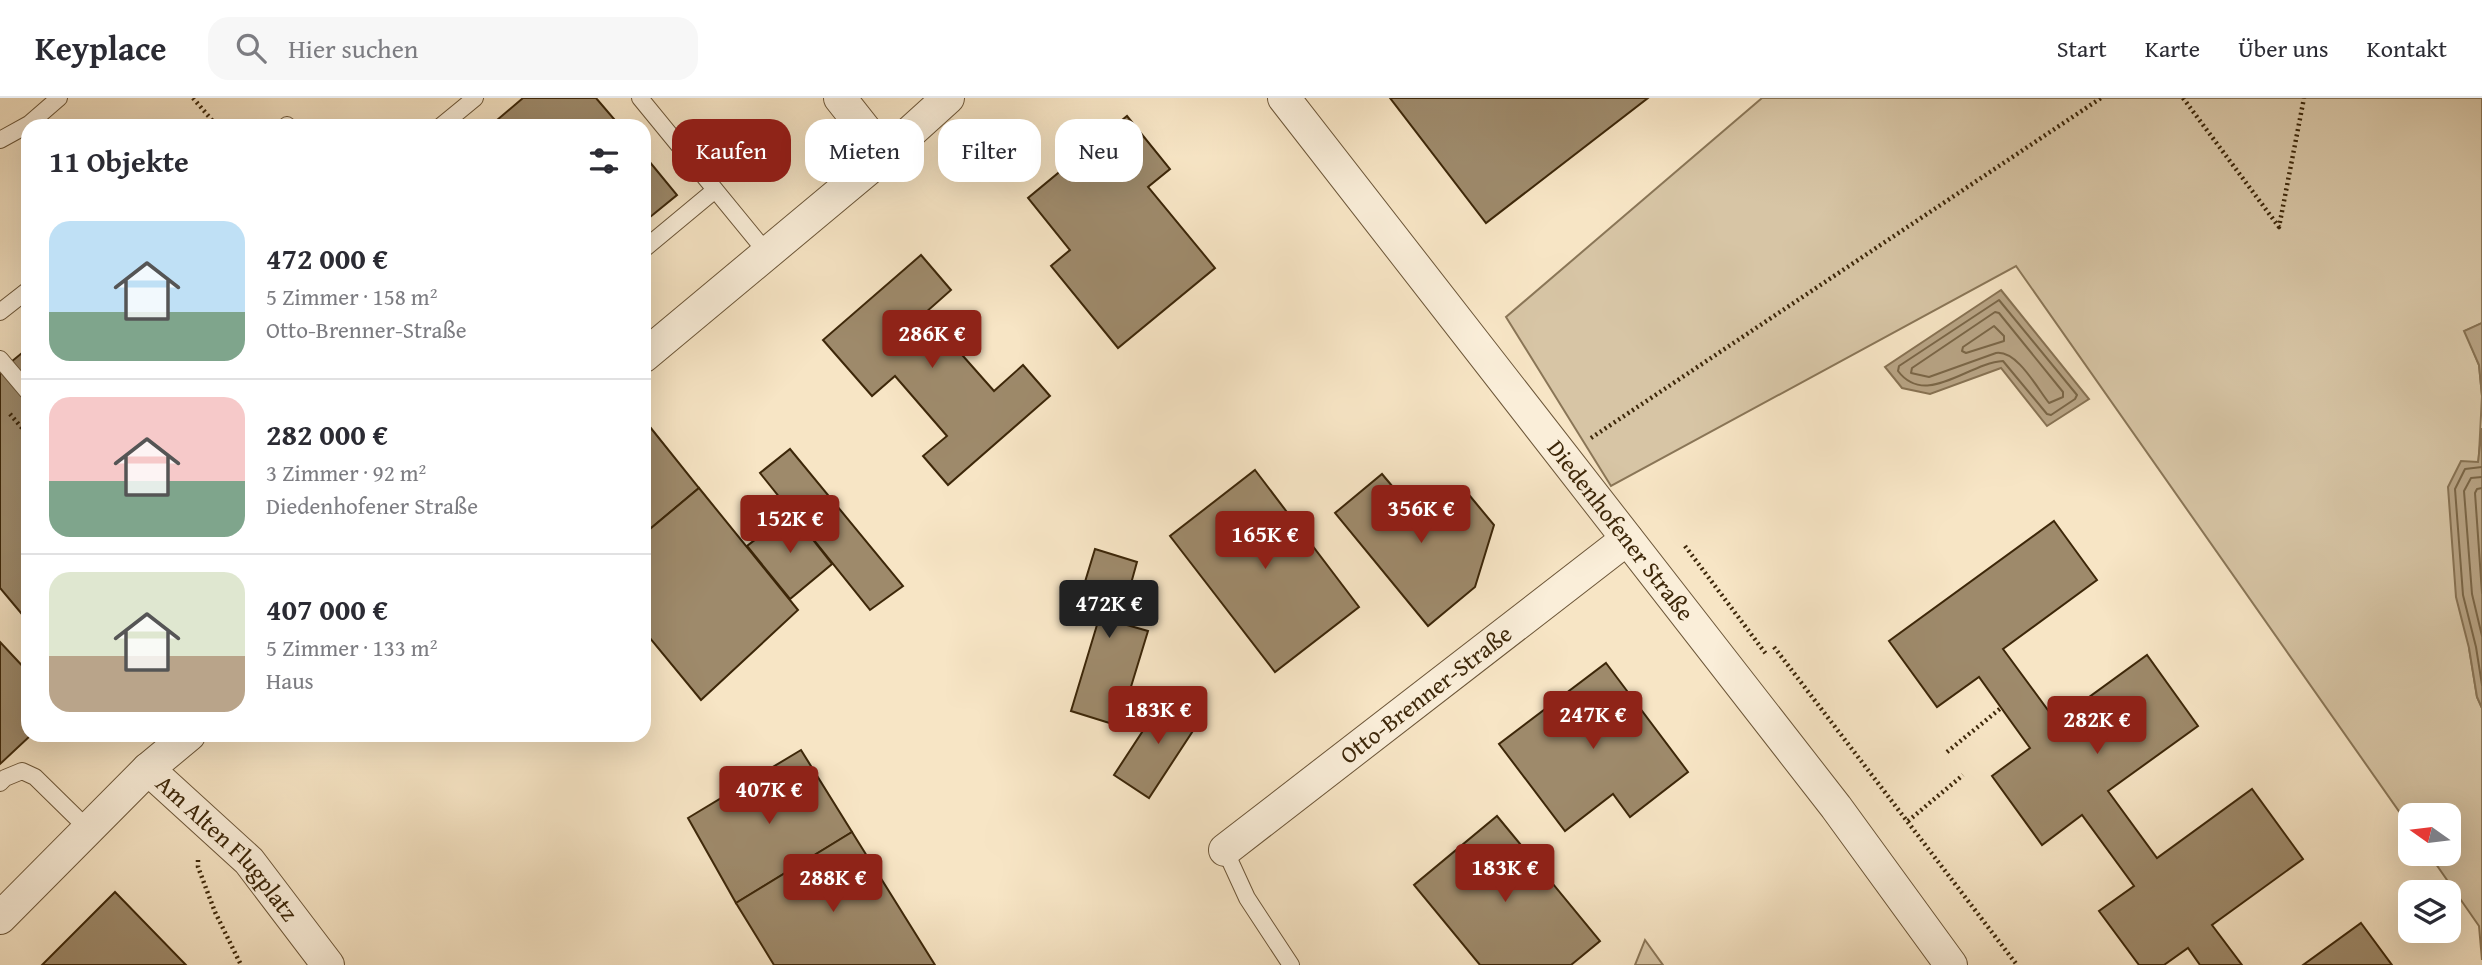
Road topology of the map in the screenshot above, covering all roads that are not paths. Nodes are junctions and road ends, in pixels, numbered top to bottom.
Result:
1 (59, 98) edge
2 (475, 98) edge
3 (640, 98) edge
4 (840, 98) edge
5 (948, 98) edge
6 (1284, 98) edge
7 (35, 119) edge
8 (450, 119) edge
9 (857, 119) edge
10 (924, 120) edge
11 (21, 128) edge
12 (0, 140) edge
13 (852, 182) edge
14 (715, 190) junction
15 (651, 243) edge
16 (767, 253) junction
17 (21, 296) edge
18 (0, 312) edge
19 (651, 350) edge
20 (0, 359) edge
21 (21, 384) edge
22 (1627, 539) junction
23 (180, 742) edge
24 (148, 769) junction
25 (0, 783) edge
26 (88, 829) junction
27 (1225, 850) joint
28 (0, 918) edge
29 (328, 965) edge
30 (1291, 965) edge
31 (1951, 965) edge

1 - 7 lane
2 - 8 lane
3 - 14 lane
4 - 9 street
5 - 10 street
6 - 22 street, Diedenhofener Straße
11 - 12 lane
13 - 16 street
14 - 15 lane
14 - 16 lane
16 - 19 street
17 - 18 lane
20 - 21 lane
22 - 27 street, Otto-Brenner-Straße
22 - 31 street, Diedenhofener Straße
23 - 24 street
24 - 26 street
24 - 29 street, Am Alten Flugplatz
25 - 26 lane
26 - 28 street
27 - 30 lane

